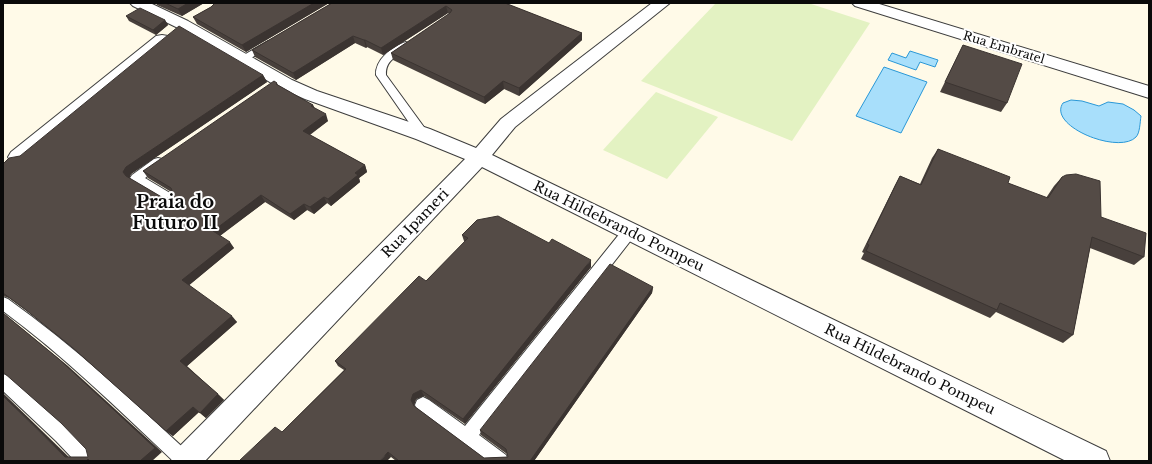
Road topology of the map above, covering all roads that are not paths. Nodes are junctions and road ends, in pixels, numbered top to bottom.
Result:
1 (138, 3) edge
2 (662, 3) edge
3 (860, 3) edge
4 (907, 3) edge
5 (200, 15) edge
6 (182, 24) junction
7 (277, 39) edge
8 (415, 39) edge
9 (242, 59) junction
10 (1149, 76) edge
11 (1149, 92) edge
12 (423, 134) junction
13 (167, 156) edge
14 (18, 157) edge
15 (479, 157) junction
16 (171, 199) edge
17 (630, 231) junction
18 (3, 303) edge
19 (3, 381) edge
20 (423, 405) dead end
21 (467, 437) junction
22 (87, 461) edge
23 (185, 461) edge
24 (500, 461) edge
25 (1096, 461) edge

1 - 6 street, Rua Hildebrando Pompeu
2 - 15 street, Rua Ipameri
3 - 11 street, Rua Embratel
4 - 10 street, Rua Embratel
5 - 6 street
6 - 9 street, Rua Hildebrando Pompeu
6 - 14 street
7 - 9 lane
8 - 12 lane
9 - 12 street, Rua Hildebrando Pompeu
12 - 15 street, Rua Hildebrando Pompeu
13 - 16 lane
15 - 17 street, Rua Hildebrando Pompeu
15 - 23 street, Rua Ipameri
17 - 21 lane
17 - 25 street, Rua Hildebrando Pompeu
18 - 23 lane
19 - 22 lane
20 - 21 lane
21 - 24 lane

